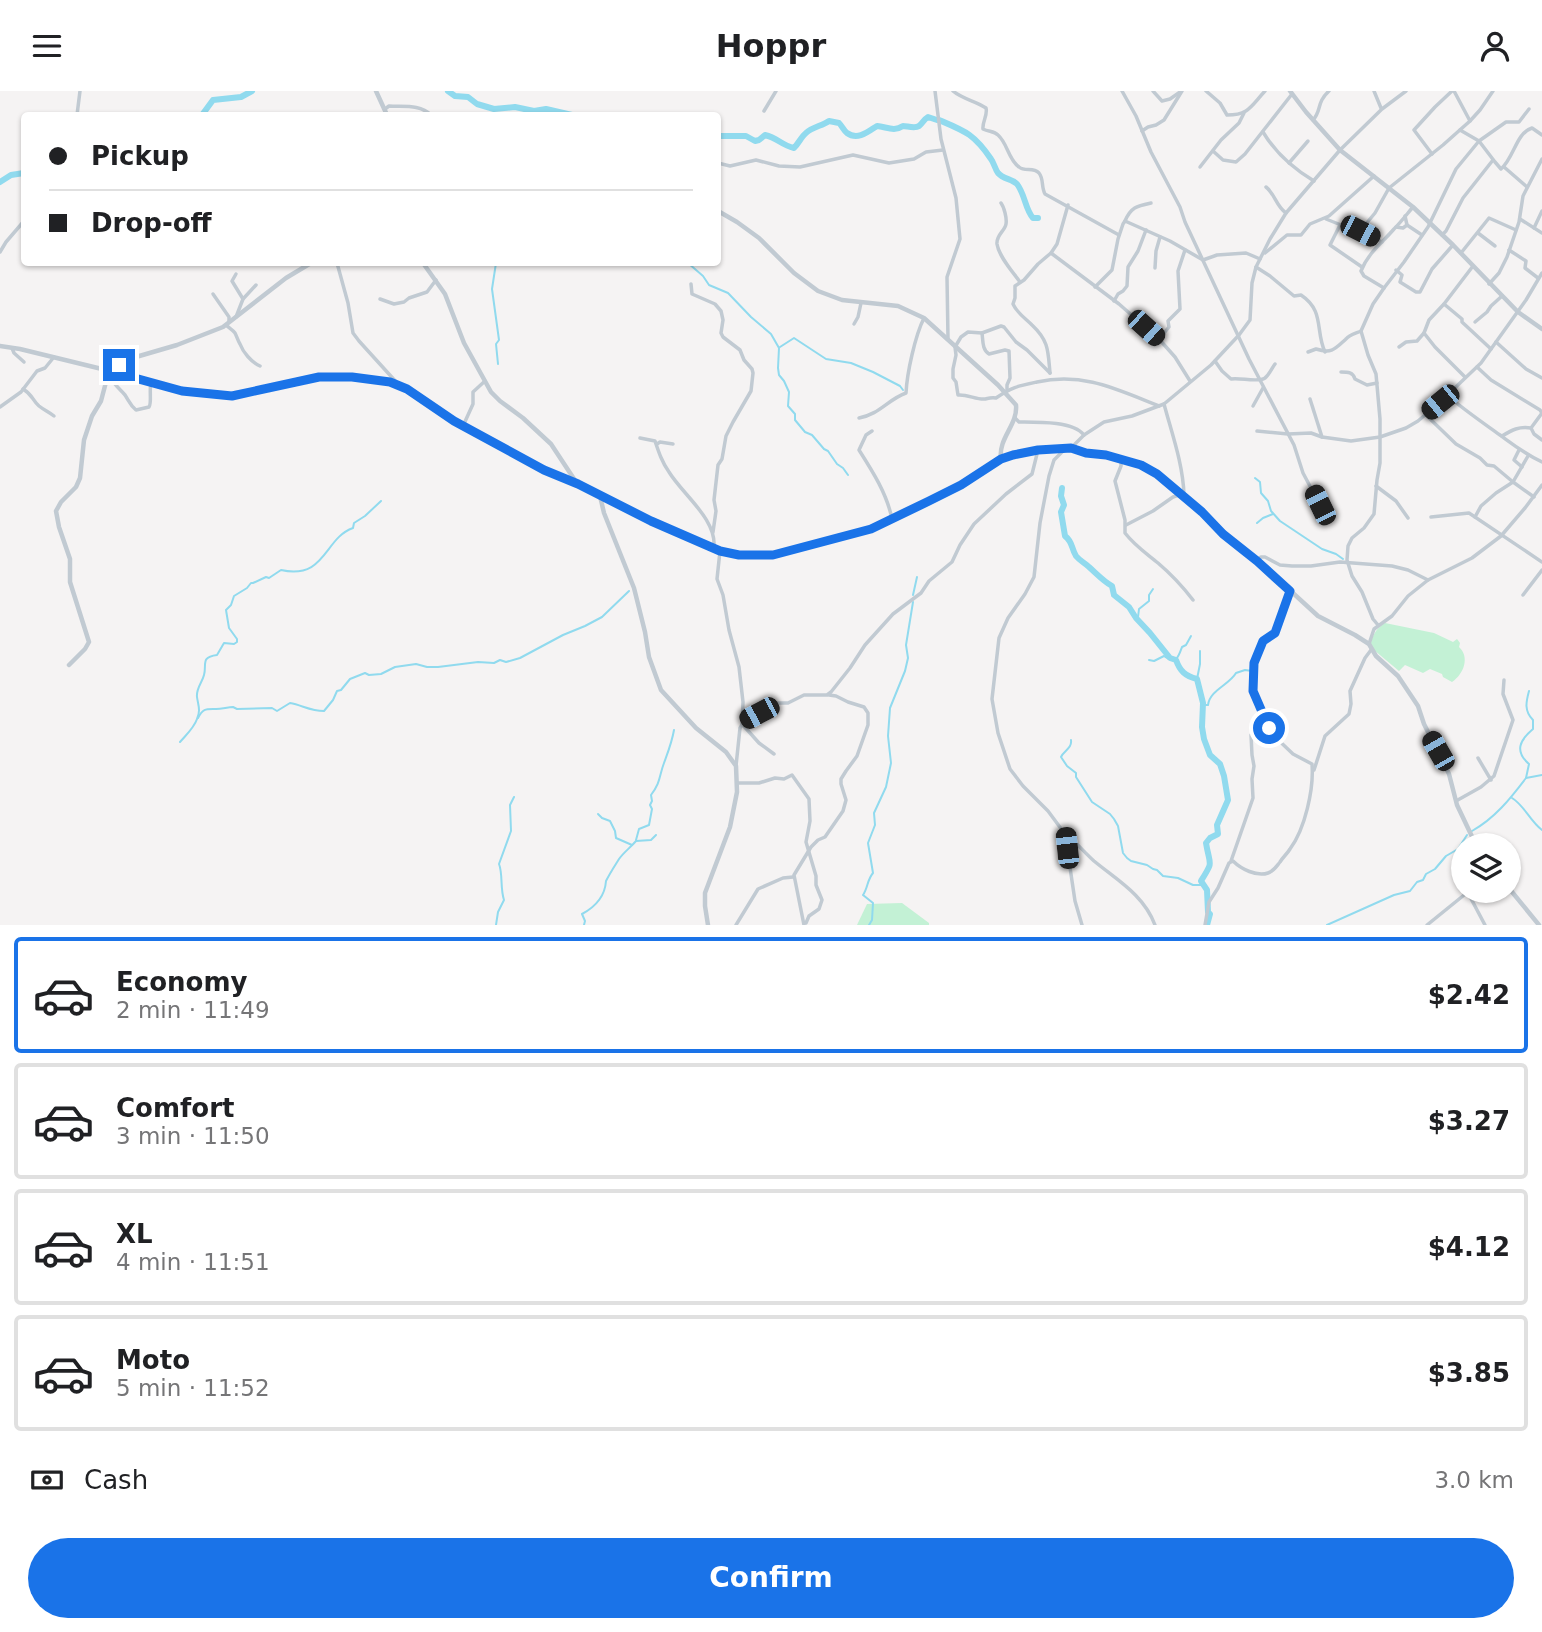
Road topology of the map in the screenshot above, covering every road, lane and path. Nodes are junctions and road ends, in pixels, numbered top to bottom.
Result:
1 (80, 91) edge
2 (376, 91) edge
3 (776, 91) edge
4 (935, 91) edge
5 (954, 91) edge
6 (1122, 91) edge
7 (1153, 91) edge
8 (1182, 91) edge
9 (1206, 91) edge
10 (1265, 91) edge
11 (1329, 91) edge
12 (1374, 91) edge
13 (1406, 91) edge
14 (1453, 91) edge
15 (1493, 91) edge
16 (1291, 93) edge
17 (385, 109) junction
18 (1382, 109) junction
19 (1529, 109) dead end
20 (764, 111) dead end
21 (77, 112) edge
22 (386, 112) edge
23 (427, 112) edge
24 (1244, 113) junction
25 (1313, 120) junction
26 (1470, 121) junction
27 (1460, 130) junction
28 (1142, 131) junction
29 (1263, 131) junction
30 (1542, 135) edge
31 (1308, 141) dead end
32 (1479, 141) junction
33 (944, 150) junction
34 (1340, 150) junction
35 (1213, 151) junction
36 (1432, 154) junction
37 (1542, 159) edge
38 (1493, 160) junction
39 (1289, 163) junction
40 (721, 164) edge
41 (1200, 167) dead end
42 (1504, 167) junction
43 (1374, 176) junction
44 (1314, 181) junction
45 (1266, 187) dead end
46 (1527, 187) junction
47 (1389, 188) junction
48 (1001, 203) dead end
49 (1151, 203) dead end
50 (1068, 205) junction
51 (1413, 207) junction
52 (1542, 211) edge
53 (721, 213) edge
54 (1286, 213) junction
55 (1405, 216) junction
56 (1325, 218) junction
57 (1520, 218) junction
58 (1125, 221) junction
59 (1430, 223) junction
60 (21, 224) edge
61 (1340, 225) junction
62 (1407, 225) junction
63 (1396, 227) junction
64 (1534, 228) junction
65 (1146, 230) junction
66 (1516, 230) junction
67 (1360, 231) junction
68 (1478, 233) junction
69 (1542, 233) edge
70 (1119, 235) junction
71 (1422, 235) junction
72 (1443, 235) junction
73 (1160, 237) junction
74 (1382, 242) junction
75 (1453, 245) junction
76 (1495, 246) dead end
77 (1185, 250) junction
78 (1509, 250) junction
79 (0, 252) edge
80 (1051, 253) junction
81 (1461, 253) junction
82 (1261, 258) junction
83 (1203, 260) junction
84 (306, 266) edge
85 (338, 266) edge
86 (425, 266) edge
87 (1473, 266) junction
88 (1256, 267) junction
89 (1362, 267) junction
90 (1155, 268) dead end
91 (1396, 270) junction
92 (1542, 273) edge
93 (236, 274) dead end
94 (1538, 279) junction
95 (436, 280) junction
96 (1020, 282) junction
97 (691, 284) dead end
98 (1489, 284) junction
99 (256, 285) dead end
100 (1095, 287) junction
101 (1384, 288) junction
102 (213, 294) dead end
103 (1502, 296) junction
104 (243, 299) junction
105 (380, 299) dead end
106 (1114, 301) junction
107 (860, 303) junction
108 (1444, 304) junction
109 (1518, 312) junction
110 (924, 318) junction
111 (236, 319) junction
112 (1475, 322) dead end
113 (228, 324) junction
114 (854, 324) dead end
115 (1542, 329) edge
116 (1361, 331) junction
117 (982, 333) junction
118 (1424, 333) junction
119 (1239, 335) junction
120 (948, 339) junction
121 (1159, 339) junction
122 (1496, 342) junction
123 (0, 346) edge
124 (956, 347) junction
125 (1399, 347) dead end
126 (12, 348) junction
127 (1491, 349) junction
128 (1308, 352) dead end
129 (1325, 352) junction
130 (54, 357) junction
131 (1214, 361) junction
132 (24, 362) dead end
133 (1275, 364) dead end
134 (119, 365) junction
135 (260, 366) dead end
136 (1477, 367) junction
137 (106, 370) junction
138 (1341, 372) dead end
139 (1050, 373) junction
140 (112, 374) junction
141 (1465, 377) junction
142 (1542, 378) edge
143 (1054, 379) junction
144 (1261, 380) junction
145 (485, 381) junction
146 (1190, 382) junction
147 (151, 383) junction
148 (1377, 383) junction
149 (398, 384) junction
150 (1263, 388) junction
151 (23, 389) junction
152 (1005, 391) junction
153 (1447, 395) junction
154 (1310, 399) dead end
155 (1164, 404) junction
156 (1159, 406) junction
157 (1252, 406) dead end
158 (0, 407) edge
159 (1541, 411) edge
160 (1425, 414) junction
161 (54, 416) dead end
162 (859, 418) dead end
163 (1015, 418) junction
164 (463, 426) junction
165 (1531, 428) junction
166 (872, 431) dead end
167 (1256, 431) dead end
168 (1288, 434) junction
169 (1084, 435) junction
170 (1502, 436) junction
171 (1322, 437) junction
172 (1380, 437) junction
173 (640, 438) dead end
174 (1542, 440) edge
175 (657, 444) junction
176 (673, 444) dead end
177 (1068, 448) junction
178 (1038, 450) junction
179 (1519, 450) junction
180 (1528, 456) junction
181 (1001, 459) junction
182 (1121, 459) junction
183 (1542, 462) edge
184 (1522, 467) junction
185 (1513, 482) junction
186 (578, 484) junction
187 (1542, 485) edge
188 (1376, 486) junction
189 (600, 495) junction
190 (1183, 495) junction
191 (1534, 497) junction
192 (1320, 505) dead end
193 (1431, 517) dead end
194 (1475, 517) junction
195 (1408, 518) dead end
196 (892, 519) junction
197 (1125, 525) junction
198 (713, 532) junction
199 (1501, 536) junction
200 (717, 549) junction
201 (1257, 561) junction
202 (1542, 562) edge
203 (1348, 563) junction
204 (1542, 570) edge
205 (1428, 580) junction
206 (1290, 591) junction
207 (1522, 596) dead end
208 (1194, 600) dead end
209 (1378, 625) junction
210 (1369, 644) junction
211 (1371, 650) junction
212 (69, 664) dead end
213 (1504, 680) dead end
214 (827, 695) junction
215 (1264, 718) junction
216 (743, 724) junction
217 (774, 754) dead end
218 (1478, 758) dead end
219 (736, 766) junction
220 (1311, 779) junction
221 (1491, 780) junction
222 (738, 783) junction
223 (1456, 801) junction
224 (1471, 833) edge
225 (1065, 834) junction
226 (809, 851) junction
227 (1231, 861) junction
228 (793, 877) junction
229 (1454, 903) edge
230 (1474, 903) edge
231 (1521, 903) edge
232 (708, 925) edge
233 (736, 925) edge
234 (805, 925) edge
235 (1082, 925) edge
236 (1155, 925) edge
237 (1205, 925) edge
238 (1427, 925) edge
239 (1485, 925) edge
240 (1539, 925) edge

1 - 21 street
2 - 17 street
3 - 20 street
4 - 33 street
5 - 50 street
6 - 28 street
7 - 8 street
8 - 28 street
9 - 24 street
10 - 24 street
11 - 25 street
12 - 18 street
13 - 18 street
14 - 26 street
14 - 36 street
15 - 26 street
16 - 25 street
16 - 29 street
17 - 22 street
17 - 23 street
18 - 34 street
19 - 32 street
24 - 35 street
25 - 34 street
26 - 27 street
27 - 32 street
27 - 36 street
28 - 83 street
29 - 35 street
29 - 39 street
30 - 42 street
31 - 39 street
32 - 38 street
32 - 59 street
33 - 40 street
33 - 120 street
34 - 43 street
34 - 44 street
35 - 41 street
36 - 47 street
37 - 46 street
38 - 42 street
38 - 72 street
39 - 44 street
42 - 46 street
43 - 47 street
43 - 56 street
44 - 54 street
45 - 54 street
46 - 57 street
47 - 51 street
47 - 67 street
48 - 96 street
49 - 58 street
50 - 70 street
50 - 80 street
51 - 55 street
51 - 59 street
52 - 64 street
53 - 107 street
54 - 82 street
55 - 62 street
55 - 63 street
56 - 61 street
56 - 82 street
57 - 64 street
57 - 66 street
58 - 65 street
58 - 70 street
59 - 71 street
59 - 72 street
60 - 79 street
61 - 67 street
61 - 89 street
62 - 63 street
62 - 71 street
63 - 74 street
64 - 69 street
65 - 73 street
65 - 106 street
66 - 68 street
66 - 78 street
67 - 74 street
68 - 76 street
68 - 81 street
70 - 100 street
71 - 91 street
72 - 75 street
73 - 77 street
73 - 90 street
74 - 89 street
75 - 81 street
75 - 91 street
77 - 83 street
77 - 121 street
78 - 94 street
78 - 98 street
80 - 96 street
80 - 100 street
81 - 87 street
82 - 83 street
82 - 88 street
83 - 119 street
84 - 111 street
85 - 149 street
86 - 95 street
87 - 98 street
87 - 108 street
88 - 119 street
88 - 129 street
89 - 101 street
91 - 101 street
92 - 94 street
93 - 104 street
94 - 109 street
95 - 105 street
95 - 145 street
96 - 139 street
97 - 198 street
98 - 103 street
99 - 104 street
100 - 106 street
101 - 116 street
102 - 113 street
103 - 109 street
103 - 112 street
104 - 111 street
106 - 121 street
107 - 110 street
107 - 114 street
108 - 118 street
108 - 127 street
109 - 115 street
109 - 122 street
110 - 120 street
110 - 162 street
111 - 113 street
113 - 134 street
113 - 135 street
116 - 129 street
116 - 148 street
117 - 124 street
117 - 139 street
117 - 152 street
118 - 125 street
118 - 141 street
119 - 131 street
119 - 144 street
120 - 124 street
121 - 146 street
122 - 127 street
122 - 142 street
123 - 126 street
124 - 152 street
124 - 152 street
126 - 130 street
126 - 132 street
127 - 136 street
128 - 129 street
130 - 137 street
130 - 151 street
131 - 144 street
131 - 146 street
133 - 144 street
134 - 137 street
134 - 140 street
136 - 141 street
136 - 159 street
137 - 140 street
138 - 148 street
139 - 143 street
140 - 147 street
140 - 147 street
140 - 212 street
141 - 153 street
143 - 152 street
143 - 156 street
144 - 150 street
145 - 164 street
145 - 186 street
146 - 155 street
147 - 149 street
148 - 172 street
149 - 164 street
150 - 157 street
150 - 168 street
151 - 158 street
151 - 161 street
152 - 163 street
153 - 160 street
153 - 170 street
154 - 171 street
155 - 156 street
155 - 190 street
156 - 169 street
159 - 165 street
160 - 172 street
160 - 185 street
163 - 169 street
163 - 181 street
164 - 186 street
165 - 170 street
165 - 174 street
166 - 196 street
167 - 168 street
168 - 171 street
168 - 192 street
169 - 177 street
170 - 179 street
171 - 172 street
172 - 188 street
173 - 175 street
175 - 176 street
175 - 198 street
177 - 178 street
177 - 182 street
177 - 225 street
178 - 181 street
178 - 214 street
179 - 180 street
179 - 184 street
180 - 183 street
180 - 184 street
181 - 196 street
182 - 190 street
182 - 197 street
184 - 185 street
185 - 191 street
185 - 194 street
186 - 189 street
187 - 191 street
188 - 195 street
188 - 203 street
189 - 200 street
189 - 219 street
190 - 197 street
190 - 201 street
191 - 199 street
193 - 194 street
194 - 199 street
196 - 200 street
197 - 208 street
198 - 200 street
199 - 202 street
199 - 205 street
200 - 216 street
201 - 203 street
201 - 206 street
203 - 205 street
203 - 209 street
204 - 207 street
205 - 209 street
206 - 210 street
206 - 215 street
209 - 210 street
210 - 211 street
211 - 220 street
211 - 223 street
213 - 221 street
214 - 216 street
214 - 226 street
215 - 220 street
215 - 227 street
216 - 217 street
216 - 219 street
218 - 221 street
219 - 222 street
220 - 227 street
221 - 223 street
222 - 226 street
222 - 232 street
223 - 224 street
225 - 235 street
225 - 236 street
226 - 228 street
226 - 234 street
227 - 237 street
228 - 233 street
228 - 234 street
229 - 238 street
230 - 239 street
231 - 240 street

